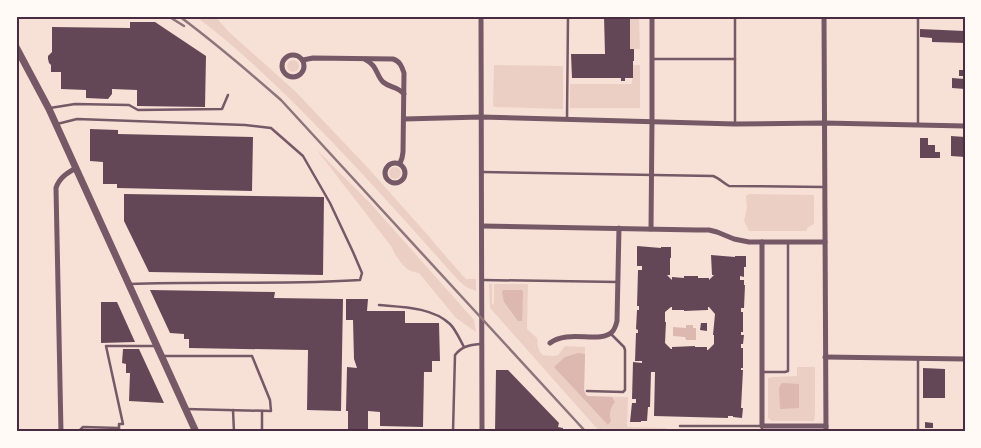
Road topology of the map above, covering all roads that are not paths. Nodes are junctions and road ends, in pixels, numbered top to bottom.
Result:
1 (481, 16) edge
2 (568, 16) edge
3 (652, 16) edge
4 (736, 16) edge
5 (824, 16) edge
6 (918, 16) edge
7 (16, 47) edge
8 (364, 59) junction
9 (652, 59) junction
10 (735, 59) junction
11 (303, 60) junction
12 (404, 94) junction
13 (228, 95) dead end
14 (49, 109) junction
15 (481, 117) junction
16 (404, 119) junction
17 (567, 120) junction
18 (652, 121) junction
19 (824, 123) junction
20 (56, 124) junction
21 (735, 124) junction
22 (918, 126) junction
23 (965, 126) edge
24 (400, 163) junction
25 (76, 168) junction
26 (481, 172) junction
27 (651, 174) junction
28 (824, 187) junction
29 (482, 226) junction
30 (619, 228) junction
31 (650, 229) junction
32 (762, 242) junction
33 (788, 242) junction
34 (825, 242) junction
35 (482, 280) junction
36 (618, 282) junction
37 (129, 284) junction
38 (379, 305) dead end
39 (611, 334) junction
40 (550, 343) dead end
41 (482, 344) junction
42 (157, 346) junction
43 (464, 347) junction
44 (162, 356) junction
45 (825, 357) junction
46 (918, 358) junction
47 (965, 359) edge
48 (762, 372) junction
49 (587, 391) dead end
50 (186, 409) junction
51 (233, 410) junction
52 (262, 411) junction
53 (680, 426) dead end
54 (119, 428) junction
55 (762, 429) edge
56 (826, 429) edge
57 (61, 432) edge
58 (78, 432) edge
59 (119, 432) edge
60 (196, 432) edge
61 (234, 432) edge
62 (262, 432) edge
63 (453, 432) edge
64 (482, 432) edge
65 (918, 432) edge

1 - 15 street
2 - 17 lane
3 - 9 street
4 - 10 lane
5 - 19 street
6 - 22 lane
7 - 14 street
8 - 11 street
8 - 12 street
8 - 12 street
9 - 10 lane
9 - 18 street
10 - 21 lane
11 - 11 street
12 - 16 street
13 - 14 lane
14 - 20 street
15 - 16 street
15 - 17 street
15 - 26 street
16 - 24 street
17 - 18 street
18 - 21 street
18 - 27 street
19 - 21 street
19 - 22 street
19 - 28 street
20 - 25 street
20 - 37 lane
22 - 23 street
24 - 24 street
25 - 37 street
25 - 57 street
26 - 27 lane
26 - 29 street
27 - 28 lane
27 - 31 street
28 - 34 street
29 - 30 street
29 - 35 street
30 - 31 street
30 - 36 street
31 - 32 street
32 - 33 street
32 - 48 street
33 - 34 street
33 - 48 lane
34 - 45 street
35 - 36 lane
35 - 41 street
36 - 39 street
37 - 42 street
38 - 43 lane
39 - 40 street
39 - 49 lane
41 - 43 lane
41 - 64 street
42 - 44 street
42 - 54 lane
43 - 63 lane
44 - 50 street
44 - 52 lane
45 - 46 street
45 - 56 street
46 - 47 street
46 - 65 lane
48 - 55 street
50 - 51 lane
50 - 60 street
51 - 52 lane
51 - 61 lane
52 - 62 lane
53 - 55 lane
54 - 58 lane
54 - 59 lane
55 - 56 street

